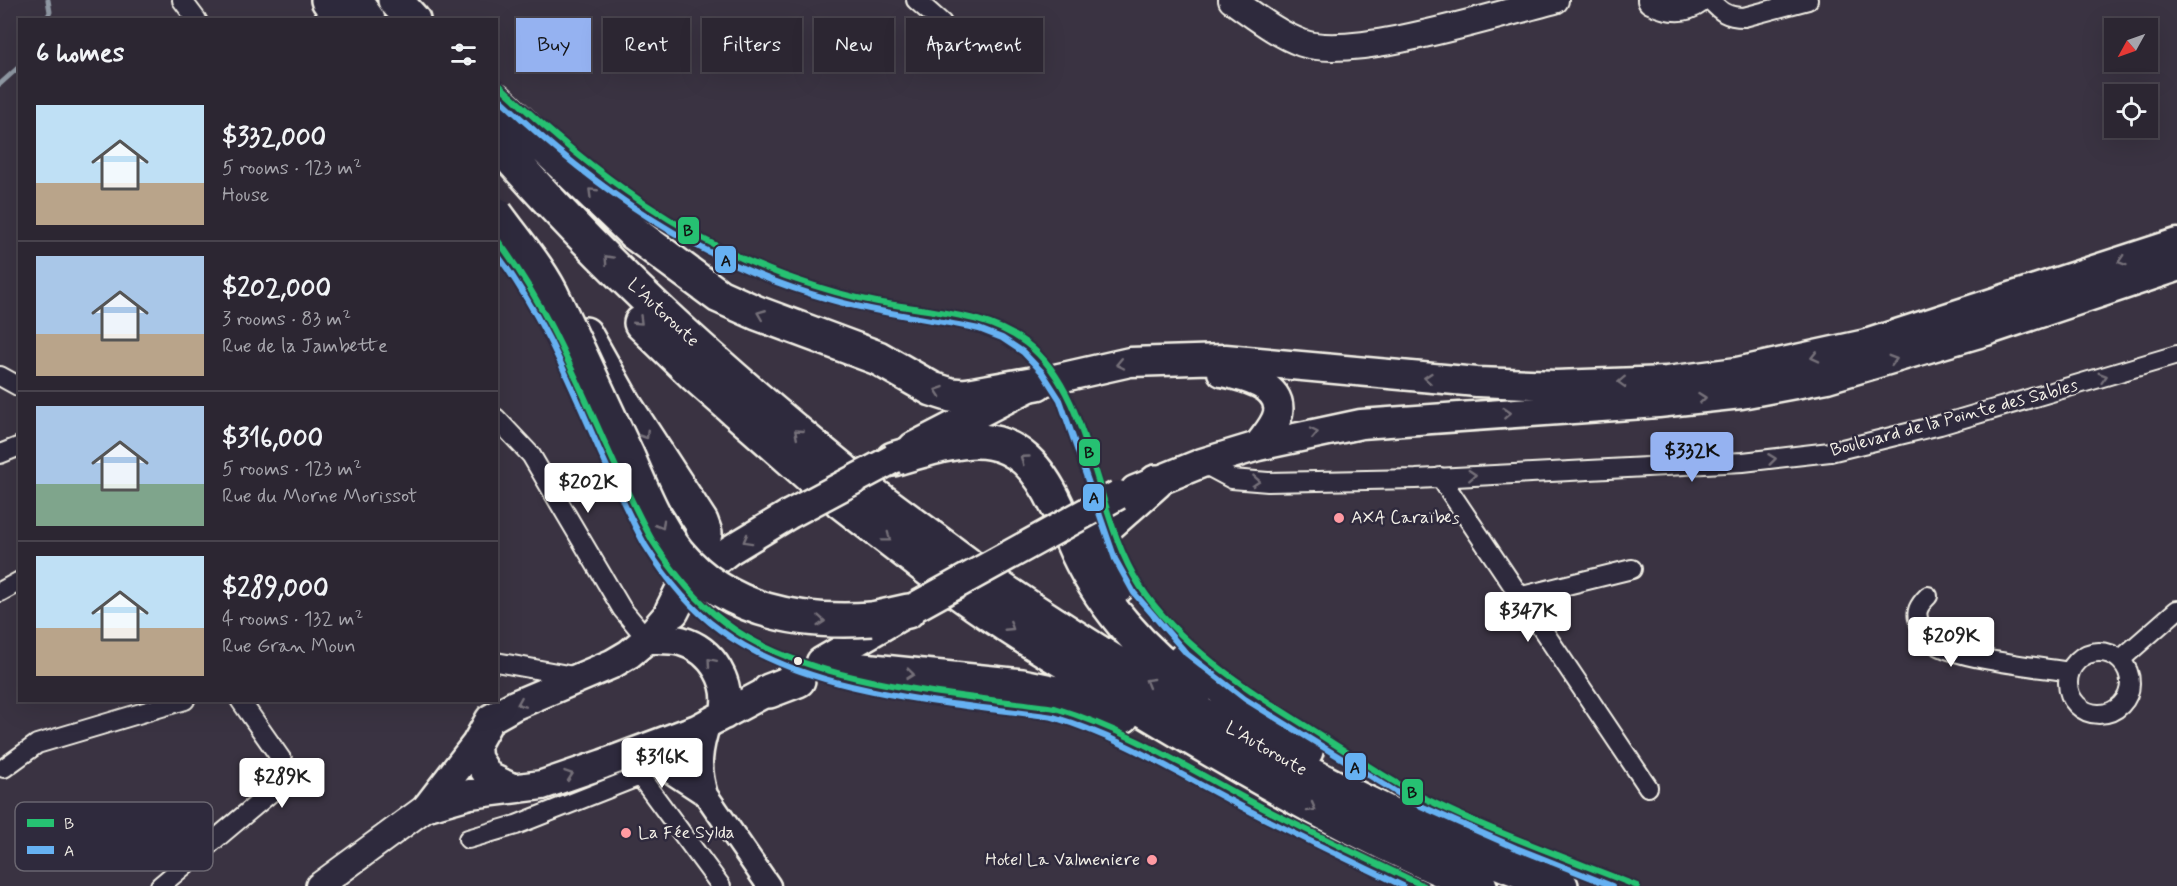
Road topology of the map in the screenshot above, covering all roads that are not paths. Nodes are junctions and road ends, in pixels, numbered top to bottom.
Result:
1 (182, 0) edge
2 (327, 0) edge
3 (354, 0) edge
4 (381, 0) edge
5 (395, 0) edge
6 (916, 0) edge
7 (1232, 0) edge
8 (1555, 0) edge
9 (1651, 0) edge
10 (1699, 0) edge
11 (1710, 0) edge
12 (1808, 0) edge
13 (196, 18) edge
14 (340, 18) edge
15 (367, 18) edge
16 (394, 18) edge
17 (411, 18) edge
18 (936, 18) edge
19 (498, 102) edge
20 (498, 143) edge
21 (498, 175) edge
22 (498, 215) edge
23 (498, 216) edge
24 (2177, 243) edge
25 (2177, 267) edge
26 (2177, 355) edge
27 (1161, 359) junction
28 (0, 376) edge
29 (1037, 383) junction
30 (18, 386) edge
31 (498, 420) edge
32 (1258, 446) junction
33 (18, 448) edge
34 (0, 454) edge
35 (893, 459) junction
36 (1202, 463) junction
37 (1440, 477) junction
38 (1156, 482) joint
39 (842, 486) junction
40 (1121, 502) junction
41 (1057, 506) dead end
42 (1072, 541) dead end
43 (703, 563) joint
44 (1632, 569) dead end
45 (964, 579) junction
46 (18, 582) edge
47 (0, 592) edge
48 (1928, 596) dead end
49 (1518, 597) junction
50 (679, 600) dead end
51 (911, 609) junction
52 (2177, 610) edge
53 (647, 639) junction
54 (2121, 660) junction
55 (498, 662) edge
56 (2070, 672) junction
57 (806, 676) junction
58 (580, 678) junction
59 (178, 702) edge
60 (241, 702) edge
61 (491, 710) edge
62 (716, 719) junction
63 (476, 744) junction
64 (1312, 756) junction
65 (634, 761) junction
66 (4, 768) dead end
67 (1260, 780) junction
68 (1648, 787) dead end
69 (512, 788) junction
70 (706, 795) junction
71 (428, 806) junction
72 (468, 839) dead end
73 (213, 841) edge
74 (178, 871) edge
75 (1489, 875) edge
76 (711, 882) edge
77 (160, 886) edge
78 (319, 886) edge
79 (769, 886) edge
80 (1561, 886) edge

1 - 13 street
2 - 14 highway
3 - 15 highway
4 - 16 highway
5 - 17 highway
6 - 18 street
7 - 8 main road
9 - 10 main road
11 - 12 street
29 -> 19 highway
39 -> 20 highway, L'Autoroute
21 -> 39 highway, L'Autoroute
22 -> 43 highway, bridge
23 -> 51 highway, bridge
24 -> 27 main road
32 -> 25 main road
37 -> 26 street, Boulevard de la Pointe des Sables
27 -> 29 main road
27 - 32 main road
28 - 30 street
29 - 35 main road
31 - 53 street
32 - 36 main road
33 - 34 street
41 -> 35 highway
35 -> 43 main road, bridge
36 -> 37 street, Boulevard de la Pointe des Sables
36 - 38 main road
37 - 49 street
38 - 40 highway
39 - 45 highway, L'Autoroute
40 - 51 main road, bridge
40 - 64 highway
42 - 64 highway
44 - 49 street
45 -> 67 highway, L'Autoroute
75 -> 45 highway, L'Autoroute
46 - 47 street
48 - 56 street
49 - 68 street
50 - 53 main road
51 - 57 main road
52 - 54 street
53 - 58 main road
62 -> 53 main road
54 - 56 street
54 - 56 street
55 - 58 street
57 - 62 main road
57 -> 67 highway
58 -> 61 main road
59 - 66 street
60 - 73 street
61 - 63 main road
62 - 65 main road
62 - 70 street
63 - 69 main road
63 - 71 main road
64 - 75 highway
69 -> 65 main road
65 - 70 street
65 - 72 street
65 - 76 street
67 -> 75 highway, L'Autoroute
69 - 71 main road
70 - 79 street
71 - 78 main road
74 - 77 street
75 - 80 highway, L'Autoroute

